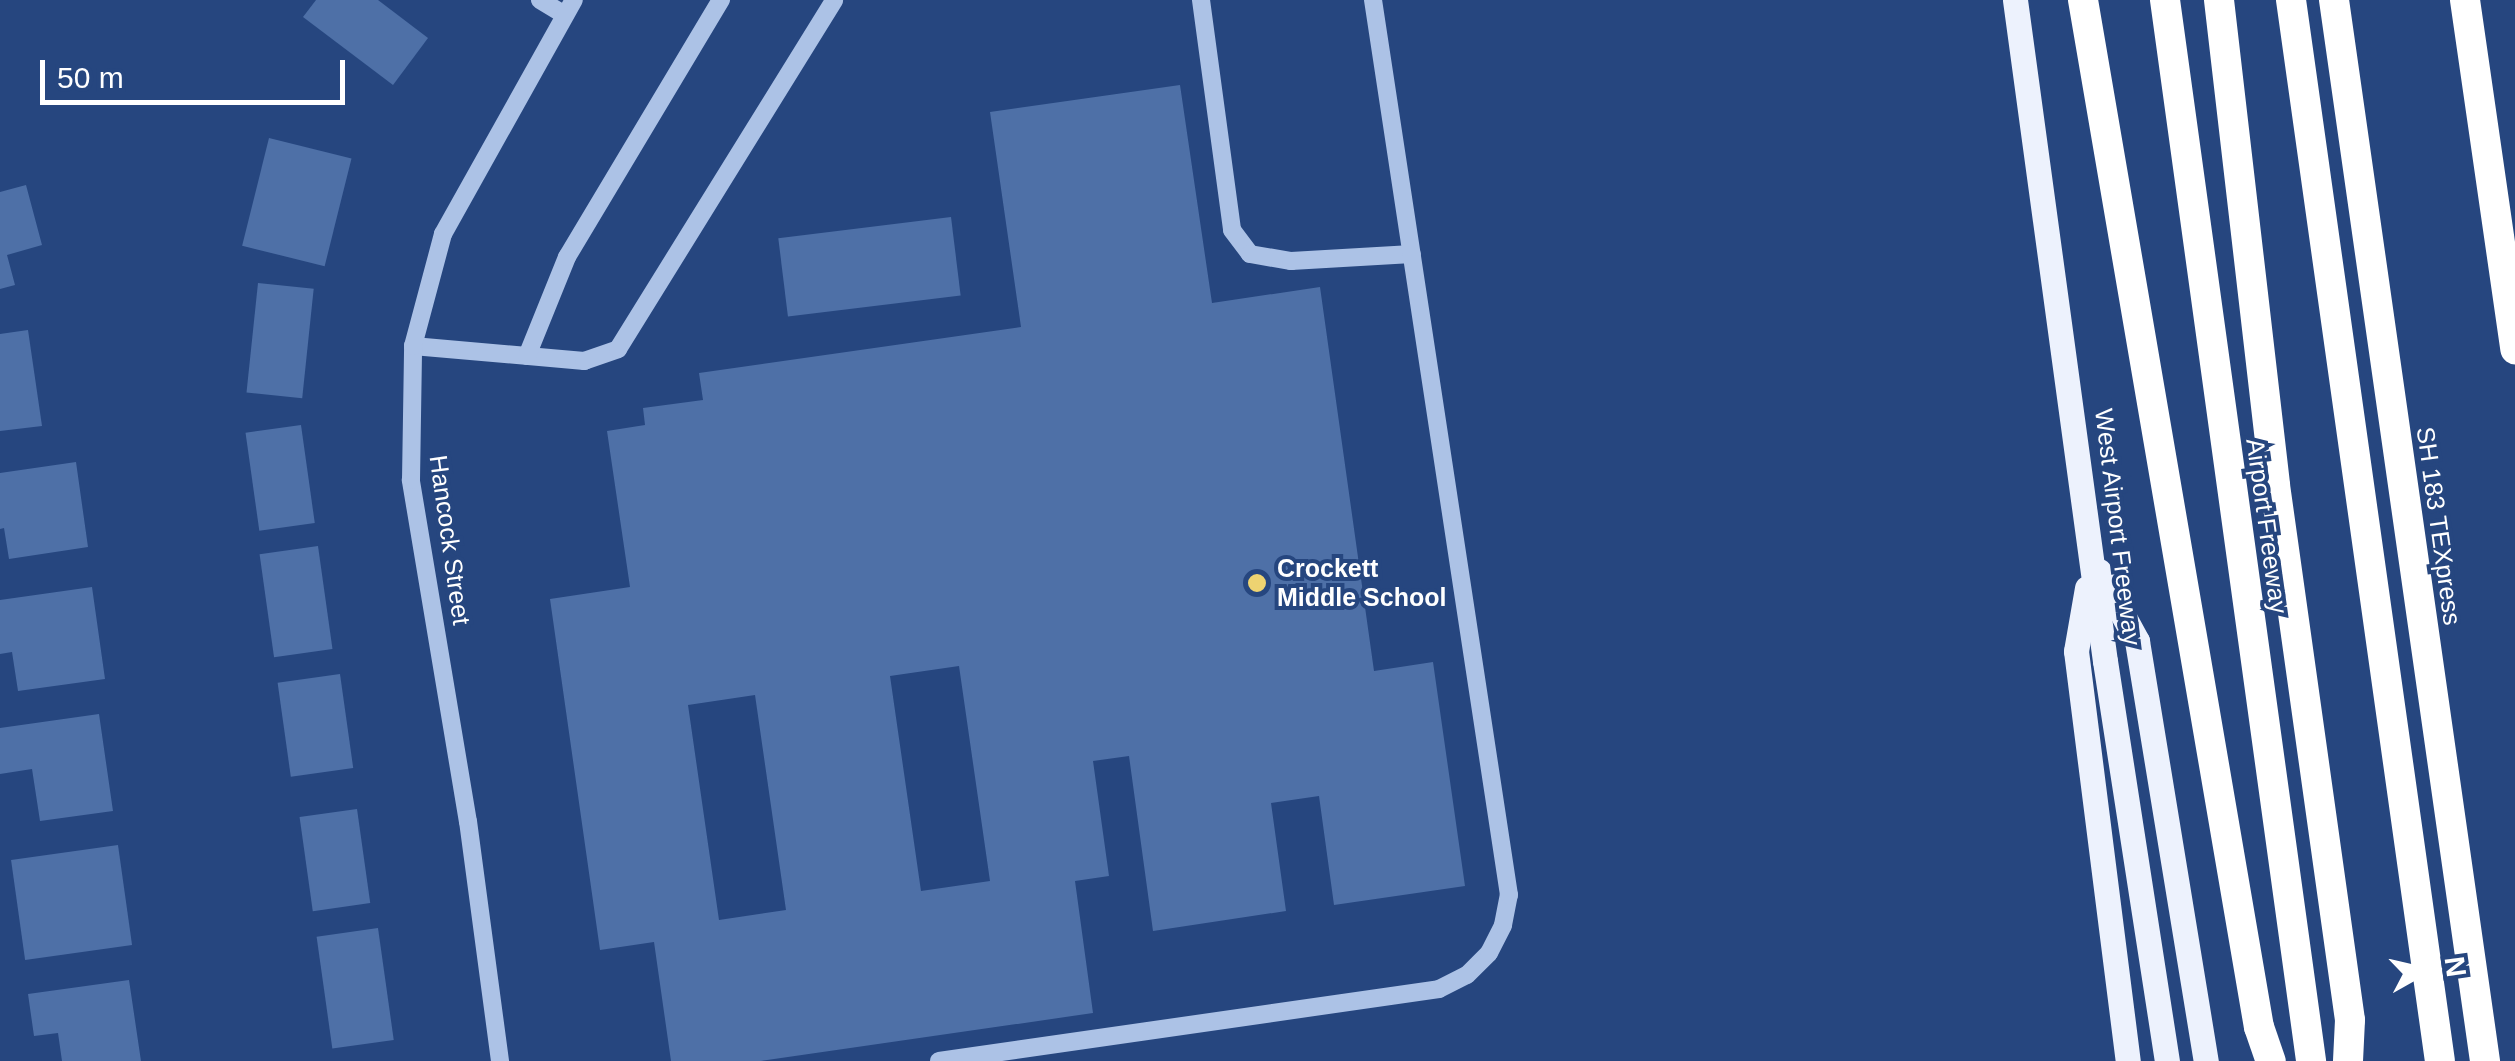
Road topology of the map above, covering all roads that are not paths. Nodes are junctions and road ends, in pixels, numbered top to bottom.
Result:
1 (540, 0) edge
2 (721, 0) edge
3 (834, 0) edge
4 (1201, 0) edge
5 (1374, 0) edge
6 (2015, 0) edge
7 (2082, 0) edge
8 (2165, 0) edge
9 (2218, 0) edge
10 (2291, 0) edge
11 (2334, 0) edge
12 (2466, 0) edge
13 (570, 7) edge
14 (1412, 254) junction
15 (413, 346) junction
16 (2515, 349) edge
17 (527, 356) junction
18 (2092, 558) junction
19 (500, 1061) edge
20 (939, 1061) edge
21 (2128, 1061) edge
22 (2167, 1061) edge
23 (2206, 1061) edge
24 (2271, 1061) edge
25 (2311, 1061) edge
26 (2348, 1061) edge
27 (2440, 1061) edge
28 (2485, 1061) edge

1 - 13 street
2 - 17 street
3 - 17 street
4 - 14 street
5 - 14 street
6 - 18 main road, West Airport Freeway
7 - 24 highway
8 - 25 highway, Airport Freeway
9 - 26 highway
10 - 27 highway
11 - 28 highway, SH 183 TEXpress
12 - 16 highway
13 - 15 street, Hancock Street
14 - 20 street
15 - 17 street
15 - 19 street, Hancock Street
18 - 21 main road
18 - 22 main road, West Airport Freeway
18 - 23 main road

